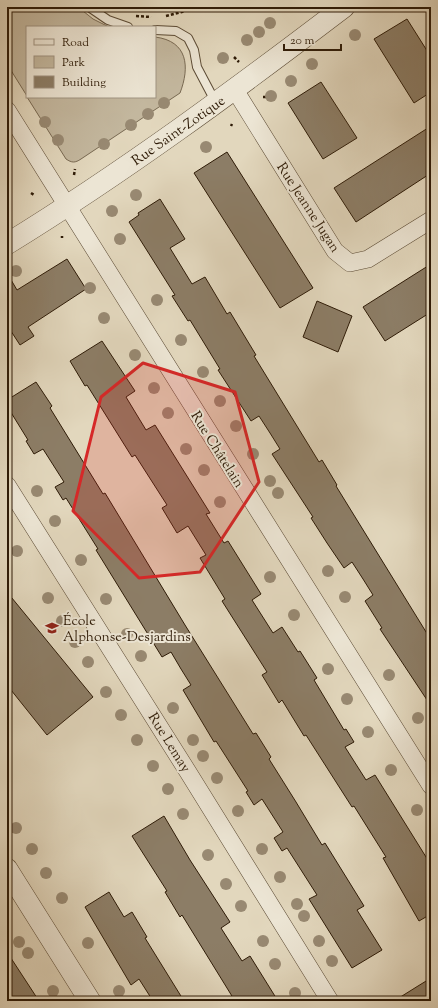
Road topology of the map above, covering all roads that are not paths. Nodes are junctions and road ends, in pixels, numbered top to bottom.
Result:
1 (89, 7) edge
2 (344, 7) edge
3 (125, 26) edge
4 (156, 30) edge
5 (235, 90) junction
6 (216, 104) junction
7 (7, 110) edge
8 (66, 207) junction
9 (431, 220) edge
10 (7, 244) edge
11 (7, 485) edge
12 (431, 786) edge
13 (7, 869) edge
14 (90, 1001) edge
15 (330, 1001) edge

1 - 3 lane
2 - 5 street, Rue Saint-Zotique
4 - 6 lane
5 - 6 street, Rue Saint-Zotique
5 - 9 street, Rue Jeanne Jugan
6 - 8 street, Rue Saint-Zotique
7 - 8 street, Rue Châtelain
8 - 10 street, Rue Saint-Zotique
8 - 12 street, Rue Châtelain
11 - 15 street, Rue Lemay
13 - 14 street

